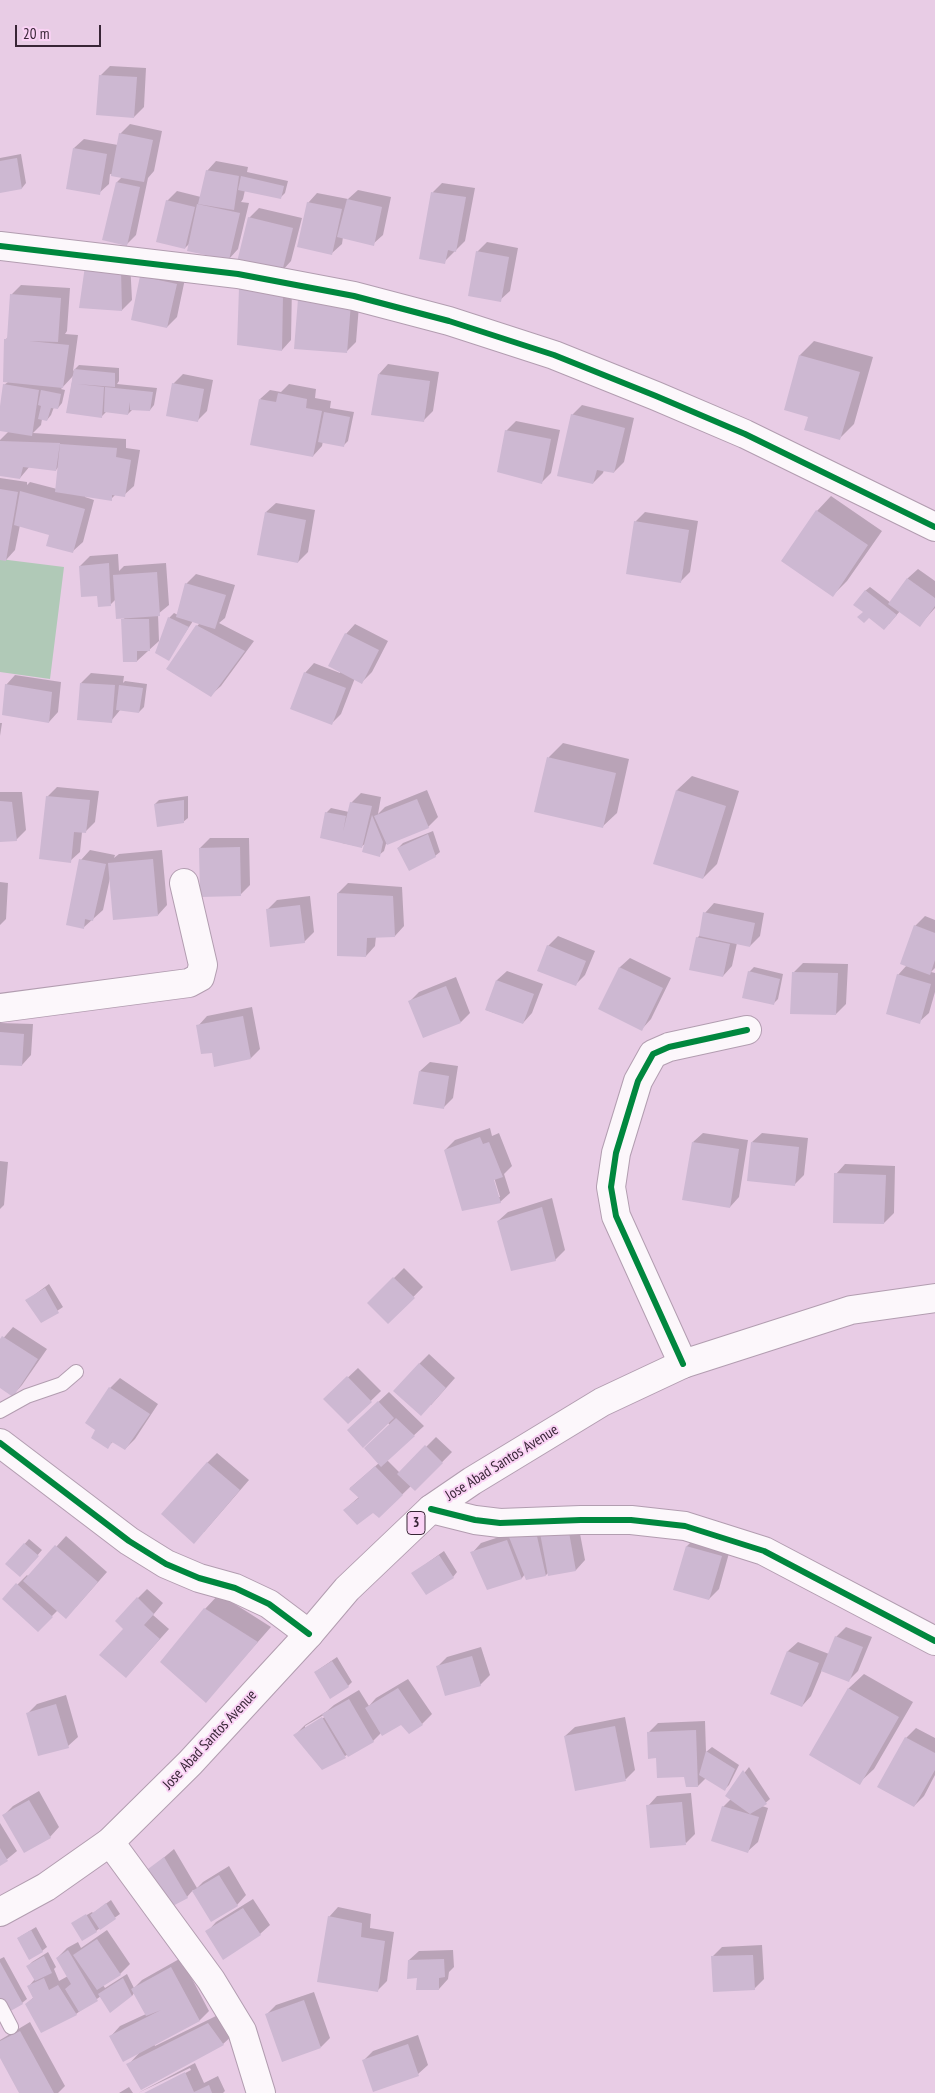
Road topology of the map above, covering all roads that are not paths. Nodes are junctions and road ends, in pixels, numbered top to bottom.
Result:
1 (0, 246) edge
2 (935, 527) edge
3 (184, 884) dead end
4 (0, 1008) edge
5 (747, 1030) dead end
6 (935, 1298) edge
7 (683, 1364) junction
8 (76, 1372) dead end
9 (0, 1411) edge
10 (0, 1443) edge
11 (431, 1508) junction
12 (309, 1634) junction
13 (935, 1641) edge
14 (110, 1842) junction
15 (0, 1912) edge
16 (0, 2006) edge
17 (11, 2027) dead end
18 (261, 2093) edge

1 - 2 main road
3 - 4 main road
5 - 7 main road
6 - 7 main road, Jose Abad Santos Avenue / 3
7 - 11 main road, Jose Abad Santos Avenue / 3
8 - 9 lane
10 - 12 main road
11 - 12 main road, Jose Abad Santos Avenue / 3
11 - 13 main road
12 - 14 main road, Jose Abad Santos Avenue / 3
14 - 15 main road, Jose Abad Santos Avenue / 3
14 - 18 main road
16 - 17 lane

